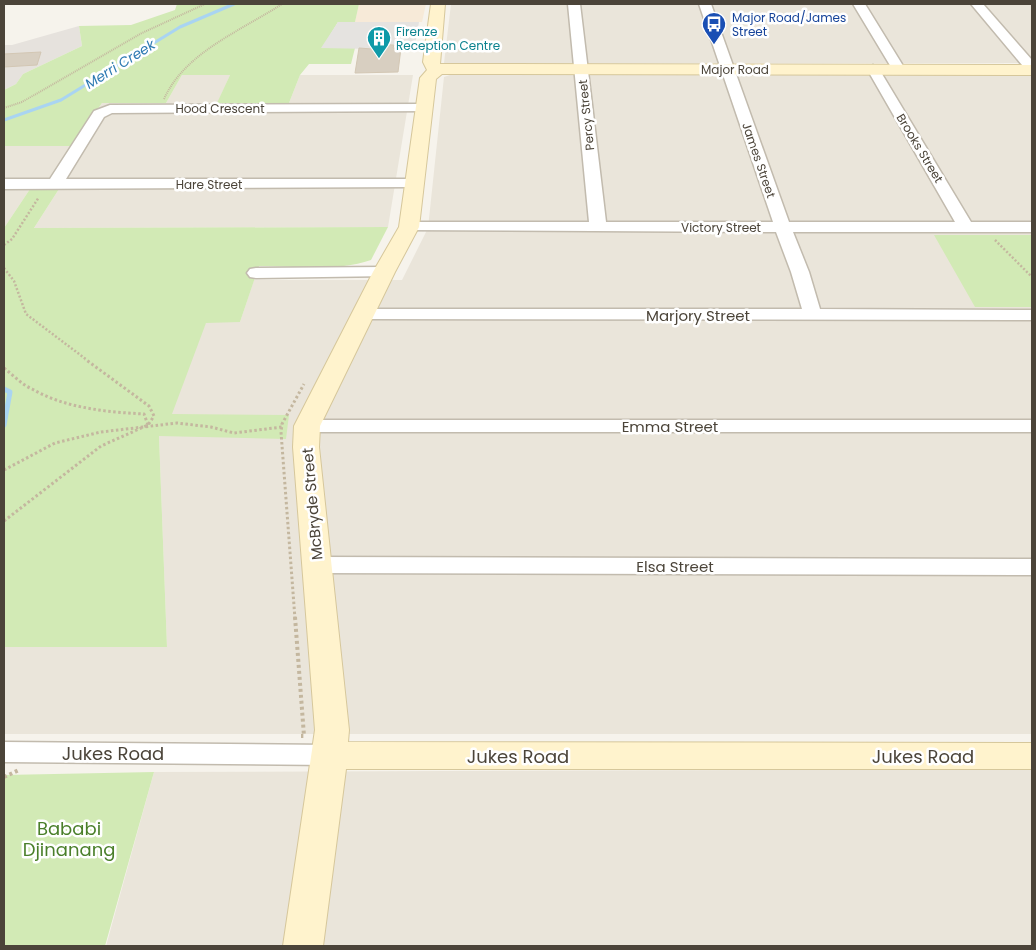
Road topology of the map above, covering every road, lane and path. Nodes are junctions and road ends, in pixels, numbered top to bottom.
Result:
1 (204, 4) edge
2 (282, 4) edge
3 (438, 4) edge
4 (574, 4) edge
5 (705, 4) edge
6 (859, 4) edge
7 (977, 4) edge
8 (438, 69) junction
9 (873, 69) junction
10 (898, 69) junction
11 (1028, 69) edge
12 (581, 70) junction
13 (727, 70) junction
14 (1032, 83) edge
15 (4, 108) edge
16 (160, 108) junction
17 (424, 108) junction
18 (414, 182) junction
19 (4, 184) edge
20 (51, 184) junction
21 (409, 227) junction
22 (598, 227) junction
23 (966, 227) junction
24 (985, 227) junction
25 (783, 228) junction
26 (1032, 228) edge
27 (4, 245) edge
28 (4, 268) edge
29 (384, 272) junction
30 (256, 273) dead end
31 (1032, 277) edge
32 (364, 314) junction
33 (813, 315) junction
34 (1032, 315) edge
35 (4, 368) edge
36 (148, 425) junction
37 (307, 426) junction
38 (1032, 426) edge
39 (4, 470) edge
40 (4, 522) edge
41 (317, 565) junction
42 (1032, 567) edge
43 (4, 752) edge
44 (330, 755) junction
45 (1032, 756) edge
46 (303, 946) edge

1 - 15 path
2 - 16 path
3 - 8 street
4 - 12 street, Percy Street
5 - 13 street, James Street
6 - 10 street
7 - 11 street
8 - 12 street, Major Road
8 - 17 street, McBryde Street
9 - 10 street, Major Road
9 - 13 street, Major Road
9 - 23 street, Brooks Street
10 - 11 street, Major Road
11 - 14 street
12 - 13 street, Major Road
12 - 22 street, Percy Street
13 - 25 street, James Street
16 - 17 street, Hood Crescent
16 - 20 street, Hood Crescent
17 - 18 street, McBryde Street
18 - 20 street, Hare Street
18 - 21 street, McBryde Street
19 - 20 street, Hare Street
20 - 27 path
21 - 22 street, Victory Street
21 - 29 street, McBryde Street
22 - 25 street, Victory Street
23 - 24 street, Victory Street
23 - 25 street, Victory Street
24 - 26 street, Victory Street
24 - 31 path
25 - 33 street, James Street
28 - 36 path
29 - 30 street
29 - 32 street, McBryde Street
32 - 33 street, Marjory Street
32 - 37 street, McBryde Street
33 - 34 street, Marjory Street
35 - 36 path
36 - 37 path
36 - 39 path
36 - 40 path
37 - 38 street, Emma Street
37 - 41 street, McBryde Street
41 - 42 street, Elsa Street
41 - 44 street, McBryde Street
43 - 44 street, Jukes Road
44 - 45 street, Jukes Road
44 - 46 street, McBryde Street

